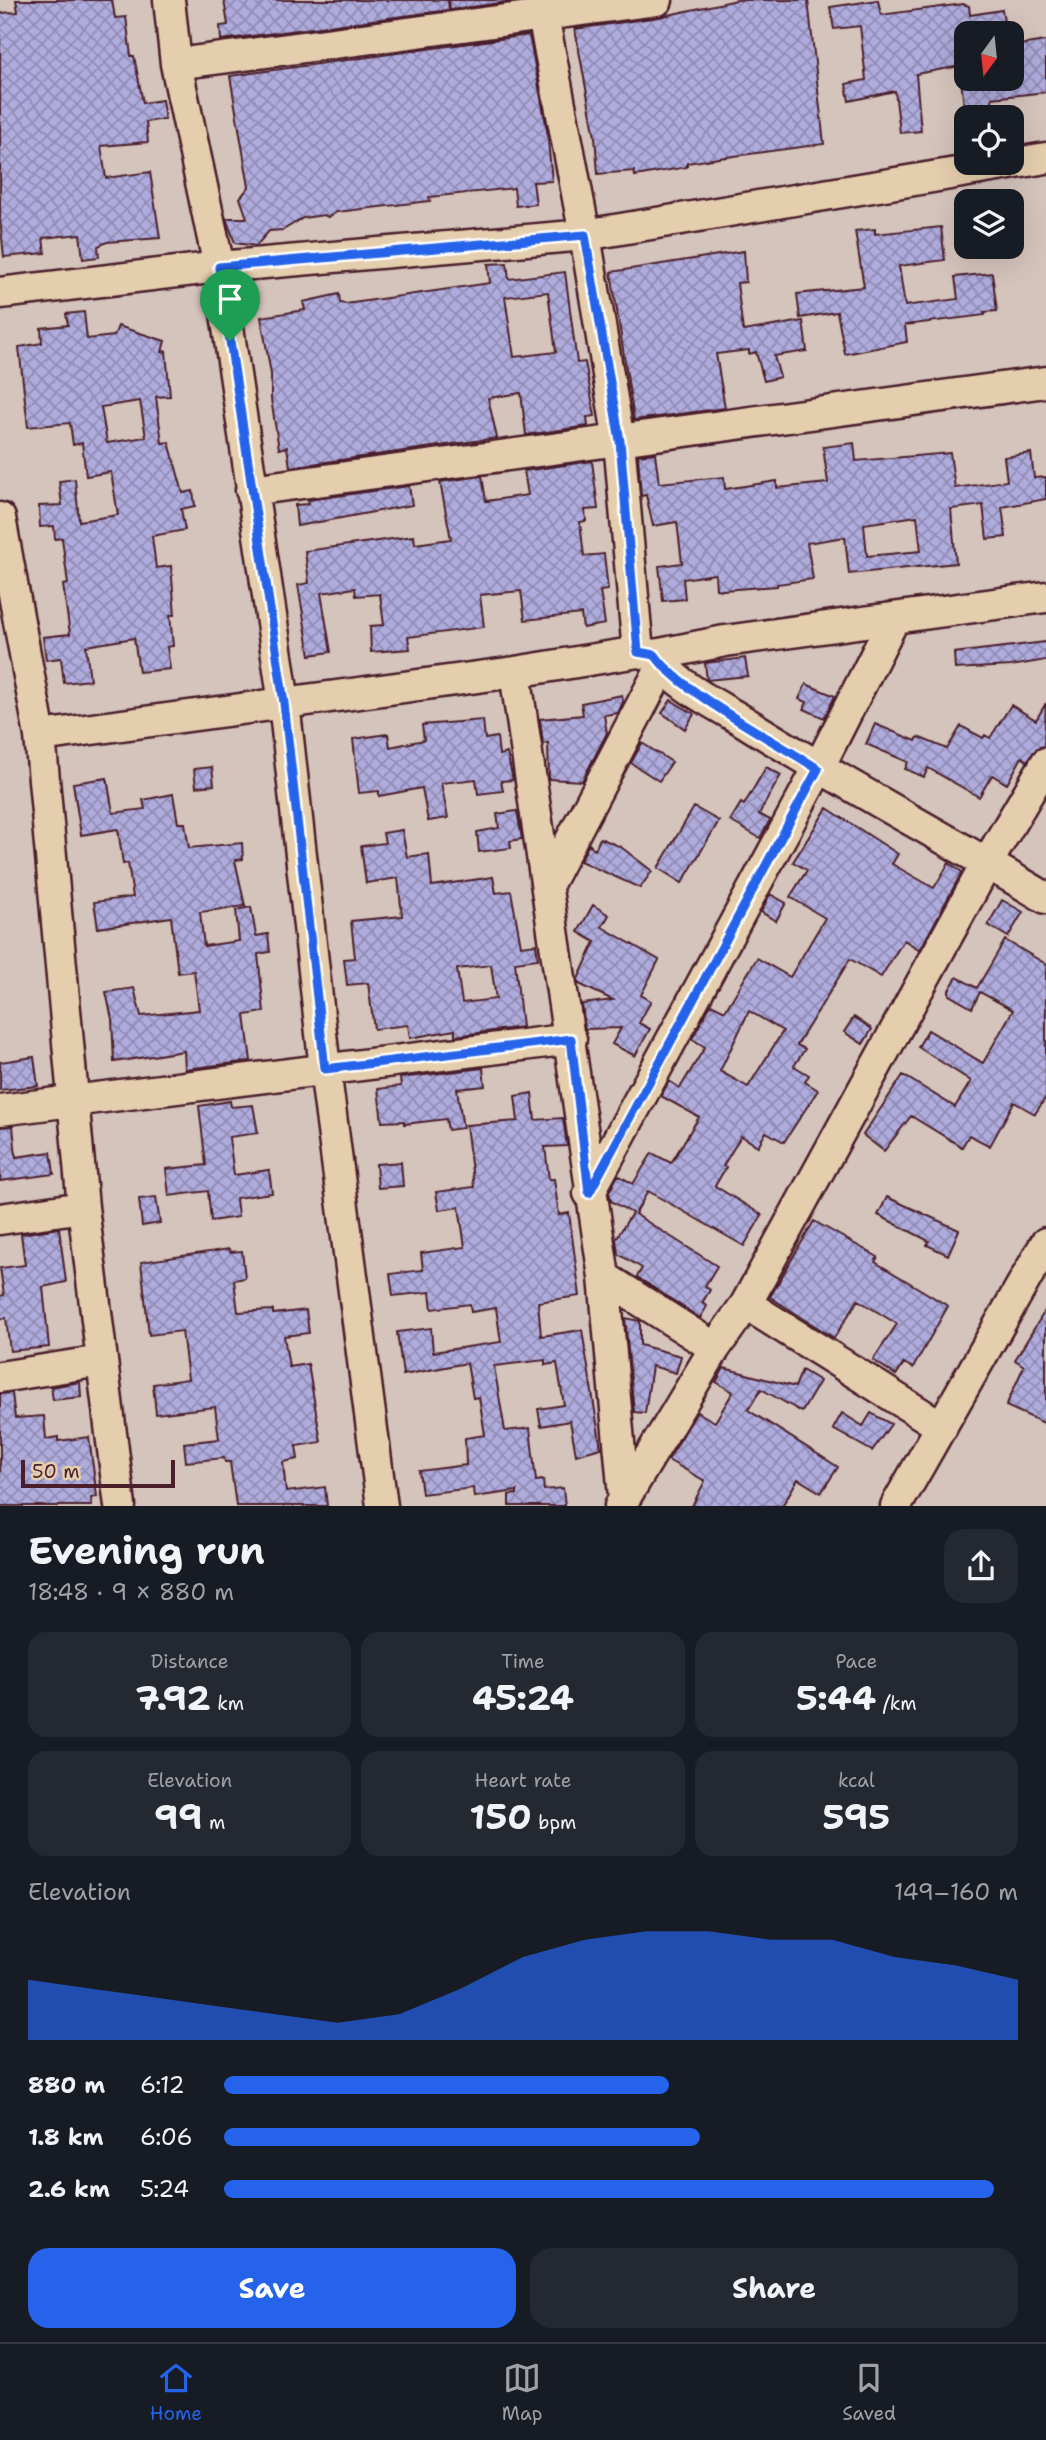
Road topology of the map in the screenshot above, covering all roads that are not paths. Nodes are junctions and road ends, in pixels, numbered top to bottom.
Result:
1 (169, 0) edge
2 (656, 0) edge
3 (541, 7) edge
4 (176, 64) junction
5 (1046, 158) edge
6 (585, 235) junction
7 (219, 267) junction
8 (0, 293) edge
9 (1046, 382) edge
10 (620, 441) junction
11 (251, 490) junction
12 (0, 519) edge
13 (1046, 597) edge
14 (894, 619) junction
15 (652, 658) junction
16 (515, 672) junction
17 (284, 703) junction
18 (40, 736) junction
19 (1046, 763) edge
20 (818, 769) junction
21 (987, 863) junction
22 (548, 884) junction
23 (1046, 898) edge
24 (571, 1039) junction
25 (325, 1069) junction
26 (73, 1101) junction
27 (0, 1110) edge
28 (589, 1193) junction
29 (83, 1207) junction
30 (0, 1219) edge
31 (1046, 1243) edge
32 (604, 1277) junction
33 (746, 1304) junction
34 (715, 1348) junction
35 (101, 1362) junction
36 (0, 1377) edge
37 (942, 1427) junction
38 (622, 1501) edge
39 (120, 1506) edge
40 (382, 1506) edge
41 (896, 1506) edge

1 - 4 street
2 - 3 street
3 - 4 street
3 - 6 street
4 - 7 street
5 - 6 street
6 - 7 street
6 - 10 street
7 - 8 street
7 - 11 street
9 - 10 street
10 - 11 street
10 - 15 street
11 - 17 street
12 - 18 street
13 - 14 street
14 - 15 street
14 - 20 street
15 - 16 street
15 - 20 street
15 - 22 street
16 - 17 street
16 - 22 street
17 - 18 street
17 - 25 street
18 - 26 street
19 - 21 street
20 - 21 street
20 - 28 street
21 - 23 street
21 - 33 street
22 - 24 street
24 - 25 street
24 - 28 street
25 - 26 street
25 - 40 street
26 - 27 street
26 - 29 street
28 - 32 street
29 - 30 street
29 - 35 street
31 - 37 street
32 - 34 street
32 - 38 street
33 - 34 street
33 - 37 street
34 - 38 street
35 - 36 street
35 - 39 street
37 - 41 street

